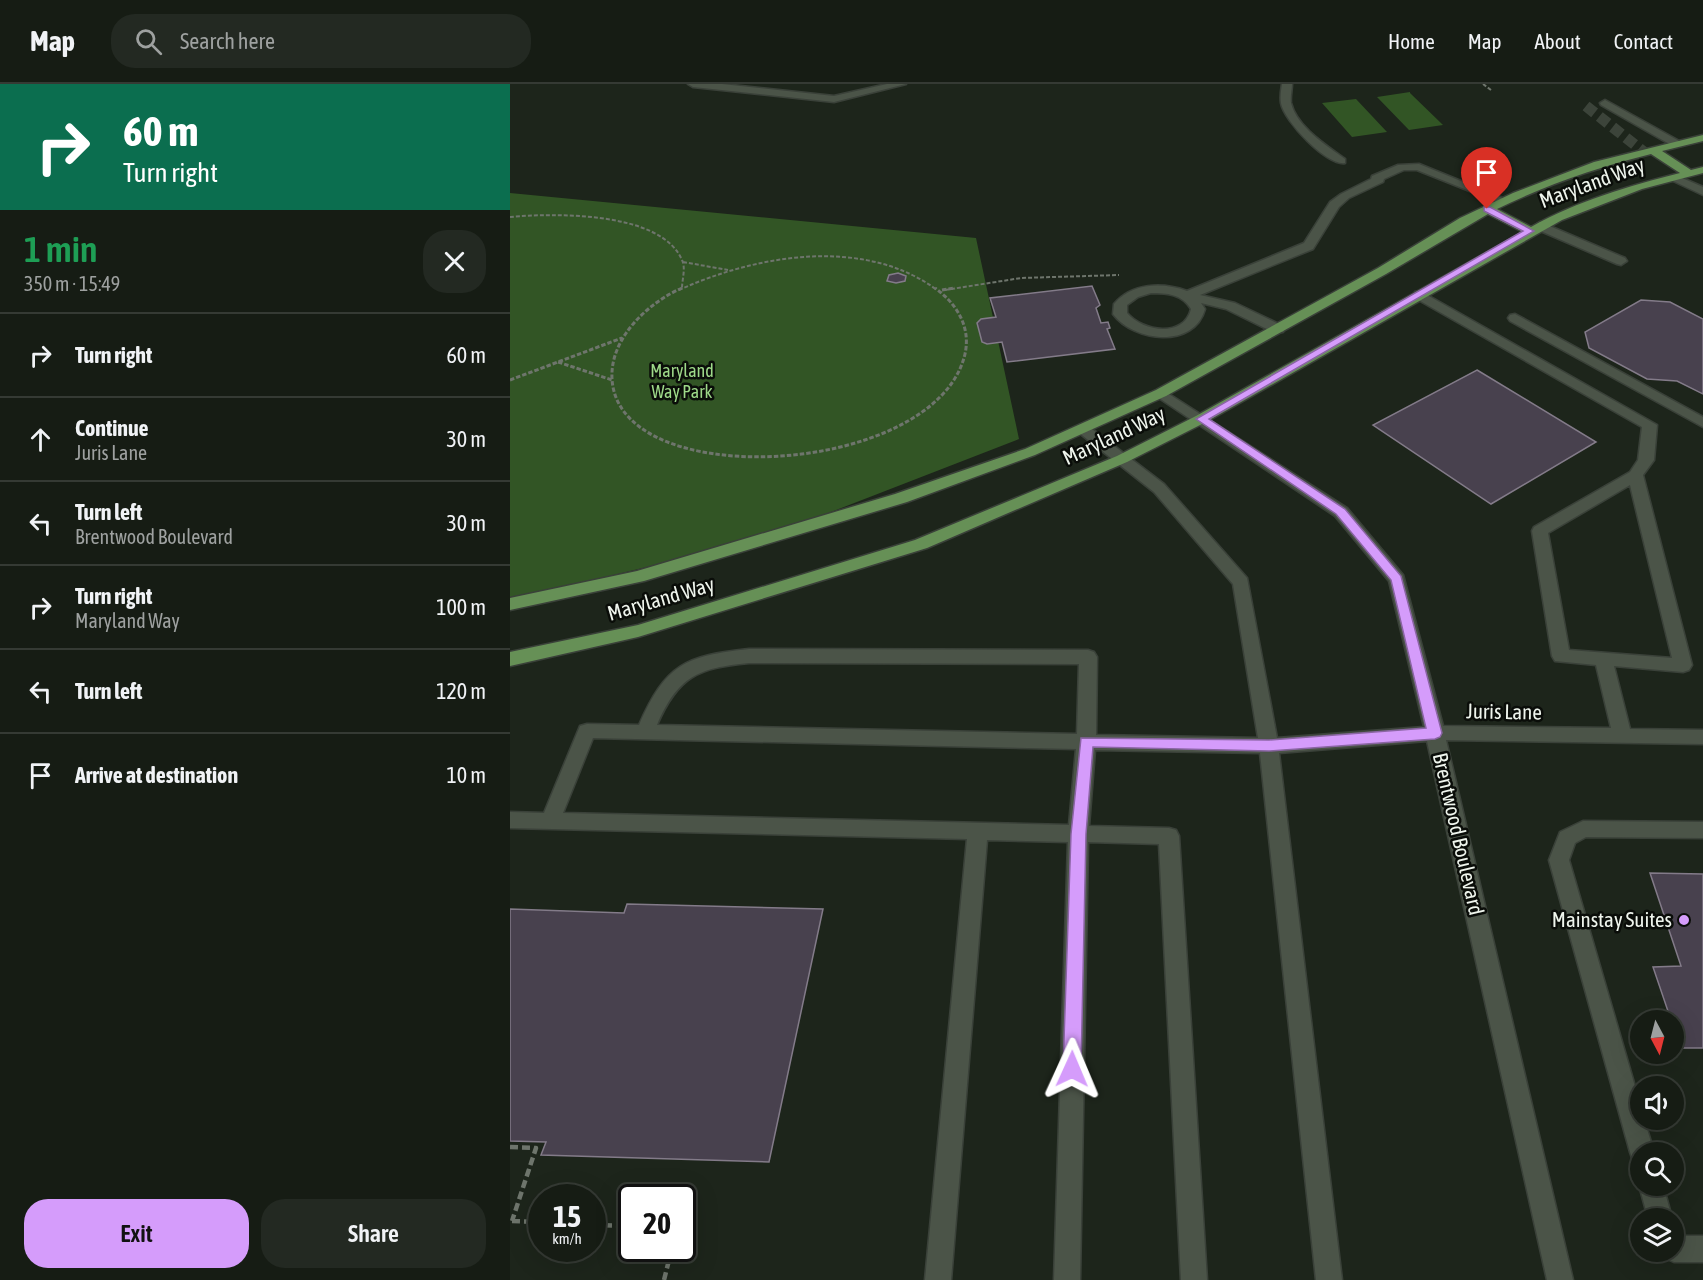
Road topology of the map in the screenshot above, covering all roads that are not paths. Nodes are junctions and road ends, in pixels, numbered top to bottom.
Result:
1 (693, 84) edge
2 (901, 84) edge
3 (1287, 84) edge
4 (1605, 103) dead end
5 (1703, 138) edge
6 (1677, 144) junction
7 (1652, 150) junction
8 (1341, 161) dead end
9 (1699, 172) edge
10 (1675, 178) junction
11 (1703, 192) edge
12 (1504, 201) junction
13 (1487, 209) junction
14 (1535, 229) junction
15 (1621, 261) dead end
16 (1420, 295) junction
17 (1186, 296) junction
18 (1515, 318) dead end
19 (1278, 328) junction
20 (1161, 393) junction
21 (1201, 419) junction
22 (1703, 423) edge
23 (1083, 429) junction
24 (1122, 459) junction
25 (1635, 474) junction
26 (510, 604) edge
27 (510, 659) edge
28 (1603, 660) junction
29 (645, 732) junction
30 (1435, 733) junction
31 (1622, 735) junction
32 (1703, 737) edge
33 (1086, 742) junction
34 (1269, 746) junction
35 (510, 820) edge
36 (550, 821) junction
37 (1703, 830) edge
38 (978, 833) junction
39 (1078, 834) junction
40 (1639, 1142) edge
41 (1684, 1249) edge
42 (1703, 1250) edge
43 (938, 1280) edge
44 (1067, 1280) edge
45 (1194, 1280) edge
46 (1329, 1280) edge
47 (1560, 1280) edge

1 - 2 street
3 - 8 street
4 - 6 street
5 - 6 main road, Maryland Way
6 - 7 main road, Maryland Way
7 - 9 main road
7 - 12 main road, Maryland Way
9 - 10 main road, Maryland Way
10 - 11 street
10 - 14 main road, Maryland Way
12 - 13 main road, Maryland Way
12 - 17 street
13 - 14 main road
13 - 19 main road, Maryland Way
14 - 15 street
14 - 16 main road, Maryland Way
16 - 21 main road, Maryland Way
16 - 25 street
17 - 17 street
17 - 19 street
18 - 22 street
19 - 20 main road, Maryland Way
20 - 21 street, Brentwood Boulevard
20 - 23 main road, Maryland Way
21 - 24 main road, Maryland Way
21 - 30 street, Brentwood Boulevard
23 - 24 street
23 - 26 main road, Maryland Way
24 - 27 main road, Maryland Way
24 - 34 street
25 - 28 street
25 - 28 street
28 - 31 street
29 - 33 street, Juris Lane
29 - 33 street
29 - 36 street, Juris Lane
30 - 31 street, Juris Lane
30 - 34 street, Juris Lane
30 - 47 street, Brentwood Boulevard
31 - 32 street, Juris Lane
33 - 34 street, Juris Lane
33 - 39 street
34 - 46 street
35 - 36 street
36 - 38 street
37 - 40 street
38 - 39 street
38 - 43 street
39 - 44 street
39 - 45 street
41 - 42 street

